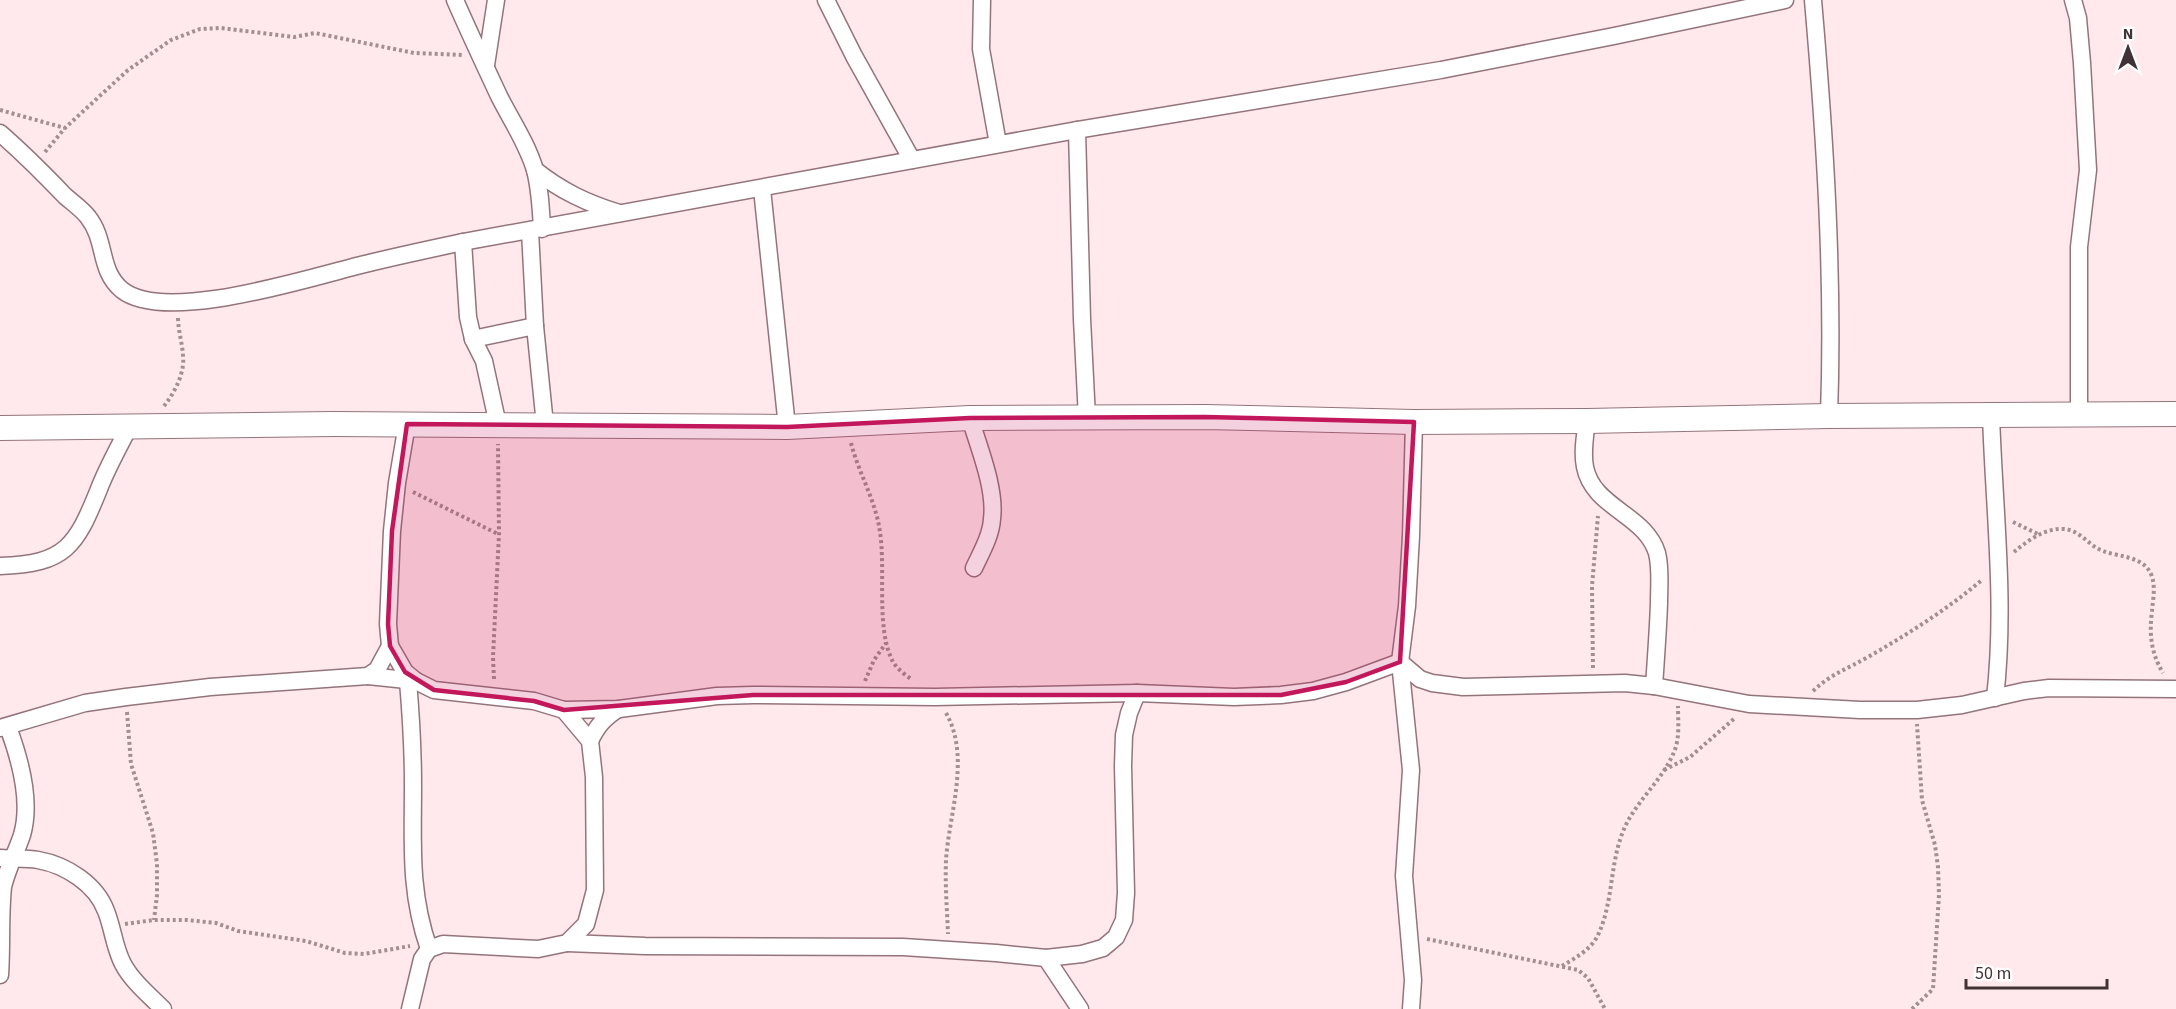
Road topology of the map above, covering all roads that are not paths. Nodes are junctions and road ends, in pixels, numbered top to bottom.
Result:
1 (454, 0) edge
2 (496, 0) edge
3 (826, 0) edge
4 (982, 0) edge
5 (1785, 0) edge
6 (1813, 0) edge
7 (2073, 0) edge
8 (483, 60) junction
9 (1077, 130) junction
10 (0, 133) edge
11 (998, 144) junction
12 (912, 160) junction
13 (535, 170) junction
14 (762, 189) junction
15 (622, 214) junction
16 (536, 230) junction
17 (463, 243) junction
18 (535, 326) junction
19 (473, 339) junction
20 (2176, 414) edge
21 (1991, 415) junction
22 (2079, 415) junction
23 (1829, 416) junction
24 (970, 418) junction
25 (1087, 418) junction
26 (1587, 421) junction
27 (1414, 422) junction
28 (407, 424) junction
29 (498, 425) junction
30 (545, 425) junction
31 (139, 427) junction
32 (787, 427) junction
33 (0, 428) edge
34 (0, 566) edge
35 (974, 568) dead end
36 (390, 646) junction
37 (1401, 662) junction
38 (368, 676) junction
39 (412, 681) junction
40 (1654, 686) junction
41 (2176, 689) edge
42 (1137, 693) junction
43 (1995, 698) junction
44 (619, 709) junction
45 (564, 710) junction
46 (4, 728) edge
47 (590, 741) junction
48 (6, 859) edge
49 (567, 943) junction
50 (428, 945) junction
51 (1046, 958) junction
52 (0, 975) edge
53 (163, 1009) edge
54 (410, 1009) edge
55 (1080, 1009) edge
56 (1411, 1009) edge

1 - 8 street
2 - 8 street
3 - 12 street
4 - 11 street
5 - 9 street
6 - 23 street
7 - 22 street
8 - 13 street
9 - 11 street
9 - 25 street
10 - 17 street
11 - 12 street
12 - 14 street
13 - 15 street
13 - 16 street
14 - 15 street
14 - 32 street
15 - 16 street
16 - 17 street
16 - 18 street
17 - 19 street
18 - 19 street
18 - 30 street
19 - 29 street
20 - 22 street
21 - 22 street
21 - 23 street
21 - 43 street
23 - 26 street
24 - 25 street
24 - 32 street
24 - 35 street
25 - 27 street
26 - 27 street
26 - 40 street
27 - 37 street
28 - 29 street
28 - 31 street
28 - 36 street
29 - 30 street
30 - 32 street
31 - 33 street
31 - 34 street
36 - 38 street
36 - 39 street
37 - 40 street
37 - 42 street
37 - 56 street
38 - 39 street
38 - 46 street
39 - 45 street
39 - 50 street
40 - 43 street
41 - 43 street
42 - 44 street
42 - 51 street
44 - 45 street
44 - 47 street
45 - 47 street
46 - 48 street
47 - 49 street
48 - 52 street
48 - 53 street
49 - 50 street
49 - 51 street
50 - 54 street
51 - 55 street

